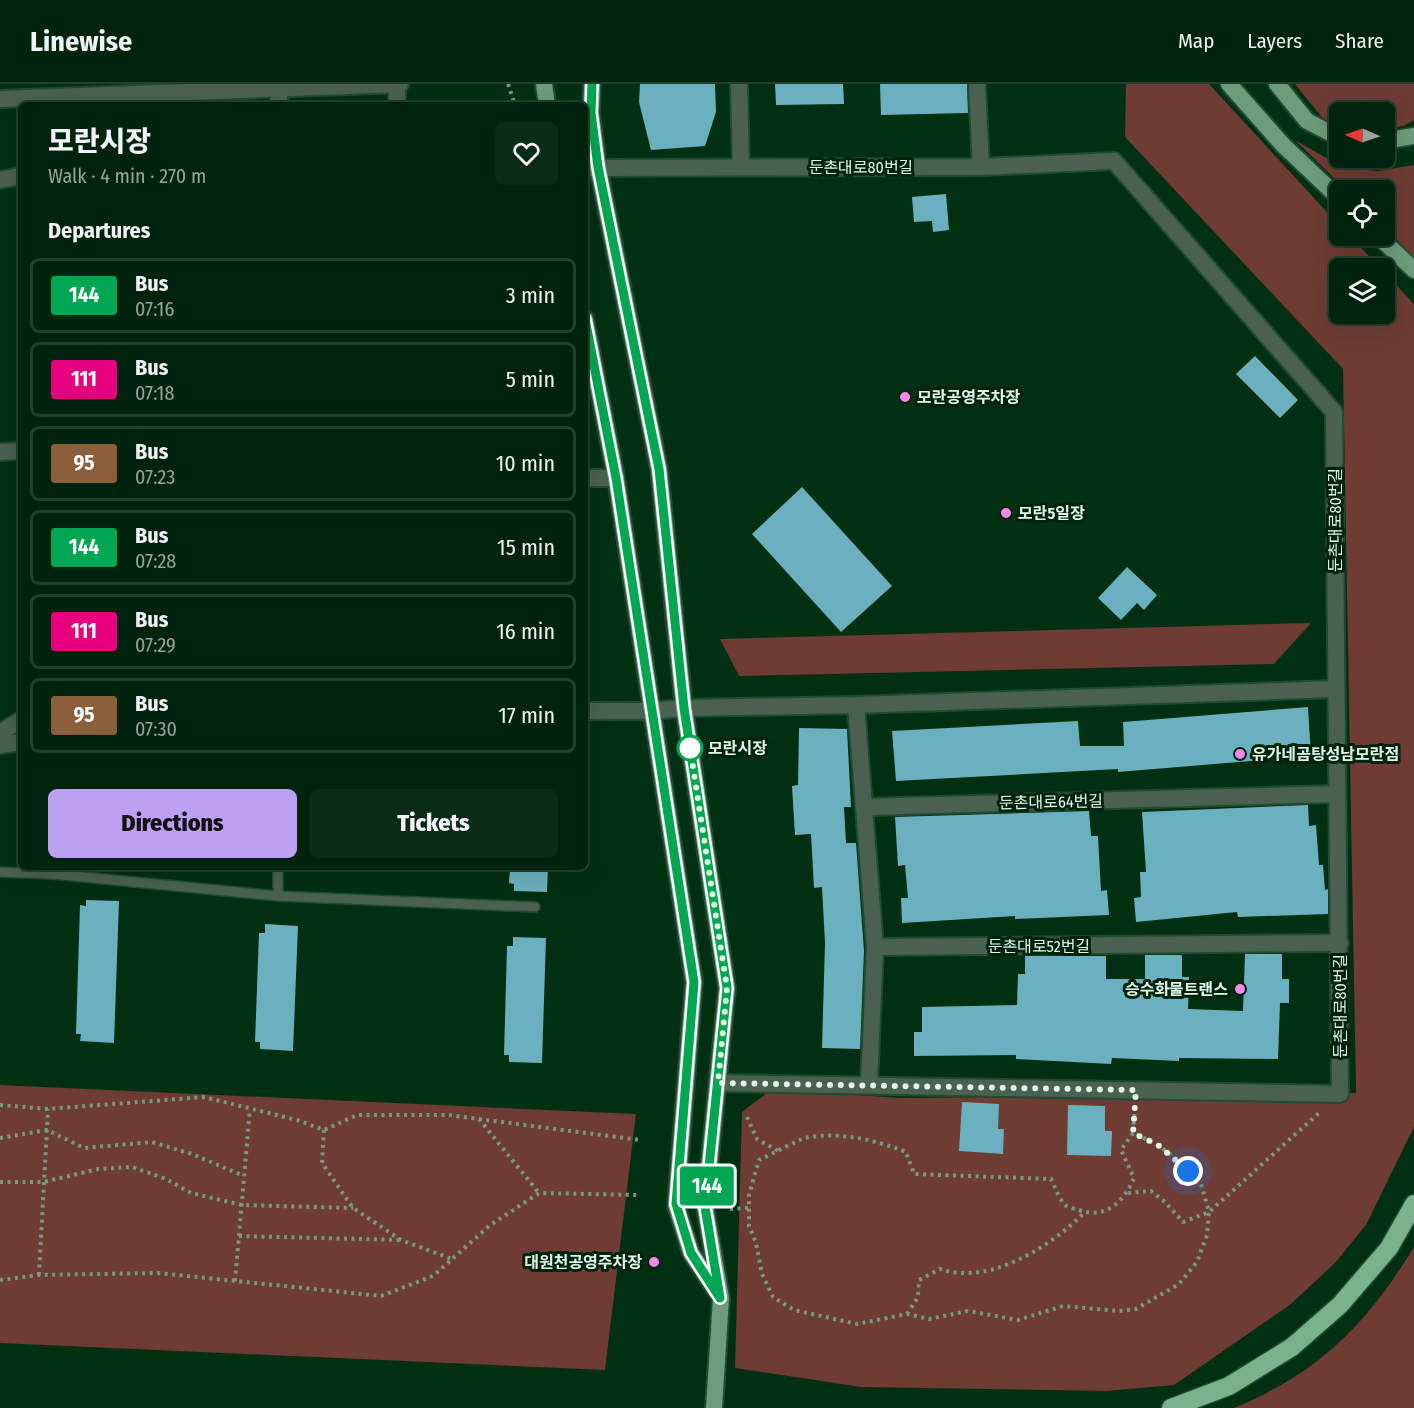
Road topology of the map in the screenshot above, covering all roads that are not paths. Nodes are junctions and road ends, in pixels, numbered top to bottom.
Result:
1 (399, 84) edge
2 (544, 84) edge
3 (592, 84) edge
4 (739, 84) edge
5 (977, 84) edge
6 (1229, 84) edge
7 (1277, 84) edge
8 (66, 95) edge
9 (279, 97) edge
10 (0, 99) edge
11 (397, 102) edge
12 (547, 102) edge
13 (1329, 132) edge
14 (1414, 136) edge
15 (1395, 139) edge
16 (741, 166) junction
17 (592, 167) edge
18 (981, 167) junction
19 (18, 177) edge
20 (0, 180) edge
21 (1329, 189) edge
22 (1389, 246) edge
23 (1414, 270) edge
24 (588, 334) edge
25 (18, 451) edge
26 (0, 452) edge
27 (588, 478) edge
28 (616, 478) junction
29 (1336, 689) junction
30 (856, 705) junction
31 (684, 708) junction
32 (588, 711) edge
33 (651, 711) junction
34 (18, 722) edge
35 (0, 733) edge
36 (18, 742) edge
37 (0, 745) edge
38 (1337, 794) junction
39 (866, 807) junction
40 (278, 870) edge
41 (0, 872) edge
42 (278, 896) junction
43 (535, 907) dead end
44 (1340, 943) junction
45 (875, 947) junction
46 (718, 1083) junction
47 (869, 1084) junction
48 (1414, 1204) edge
49 (720, 1298) junction
50 (714, 1408) edge
51 (1171, 1408) edge

1 - 9 street
1 - 11 street
2 - 12 main road
3 - 17 main road
4 - 16 street
5 - 18 street
6 - 21 main road
7 - 13 main road
8 - 9 street
8 - 10 street
14 - 15 main road
16 - 17 street, 둔촌대로80번길
16 - 18 street, 둔촌대로80번길
17 - 31 main road
18 - 29 street, 둔촌대로80번길
19 - 20 street
22 - 23 main road
24 - 28 main road
25 - 26 street
27 - 28 street
28 - 33 main road
29 - 30 street
29 - 38 street, 둔촌대로80번길
30 - 31 street
30 - 39 street
31 - 33 street
31 - 46 main road
32 - 33 street
33 - 49 main road
34 - 35 street
36 - 37 street
38 - 39 street, 둔촌대로64번길
38 - 44 street, 둔촌대로80번길
39 - 45 street
40 - 42 lane
41 - 42 lane
42 - 43 lane
44 - 45 street, 둔촌대로52번길
44 - 47 street, 둔촌대로80번길
45 - 47 street
46 - 47 street
46 - 49 main road
48 - 51 highway
49 - 50 main road

